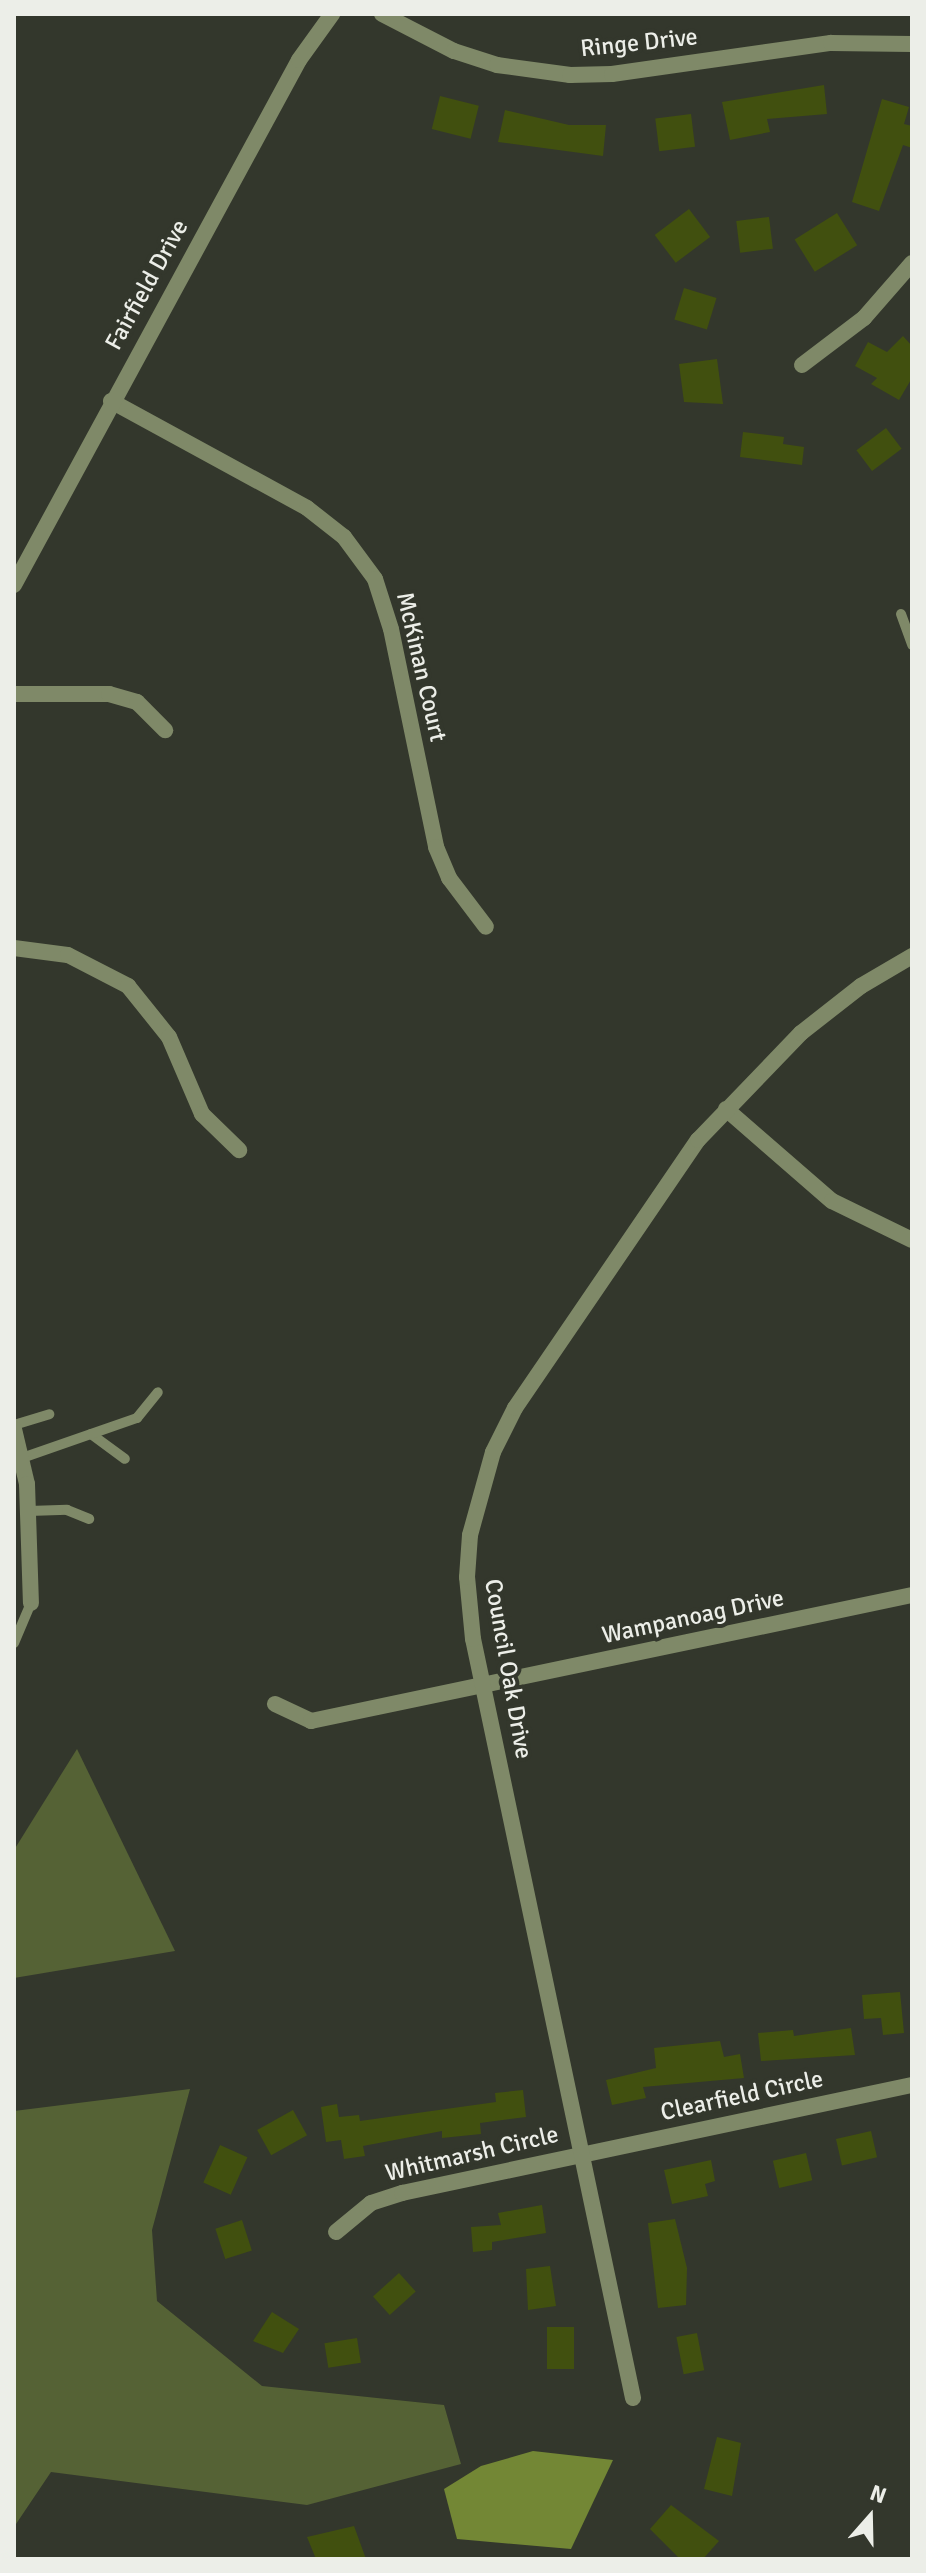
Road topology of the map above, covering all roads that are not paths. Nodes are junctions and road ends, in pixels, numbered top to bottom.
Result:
1 (332, 14) edge
2 (382, 14) edge
3 (912, 44) edge
4 (912, 263) edge
5 (802, 365) dead end
6 (111, 401) junction
7 (14, 585) edge
8 (901, 614) dead end
9 (912, 645) edge
10 (14, 694) edge
11 (165, 730) dead end
12 (486, 927) dead end
13 (14, 948) edge
14 (912, 956) edge
15 (726, 1109) junction
16 (239, 1150) dead end
17 (912, 1240) edge
18 (158, 1392) dead end
19 (49, 1414) dead end
20 (14, 1427) edge
21 (91, 1434) junction
22 (22, 1458) junction
23 (125, 1459) dead end
24 (29, 1511) junction
25 (89, 1519) dead end
26 (912, 1595) edge
27 (31, 1603) joint
28 (14, 1643) edge
29 (483, 1685) junction
30 (275, 1704) dead end
31 (912, 2085) edge
32 (582, 2154) junction
33 (336, 2232) dead end
34 (633, 2398) dead end

1 - 6 street, Fairfield Drive
2 - 3 street, Ringe Drive
4 - 5 street
6 - 7 street, Fairfield Drive
6 - 12 street, McKinan Court
8 - 9 lane
10 - 11 street
13 - 16 street
14 - 15 street, Council Oak Drive
15 - 17 street
15 - 29 street, Council Oak Drive
18 - 21 lane
19 - 20 lane
20 - 22 street
21 - 22 lane
21 - 23 lane
22 - 24 street
24 - 25 lane
24 - 27 street
26 - 29 street, Wampanoag Drive
27 - 28 lane
29 - 30 street, Wampanoag Drive
29 - 32 street, Council Oak Drive
31 - 32 street, Clearfield Circle
32 - 33 street, Whitmarsh Circle
32 - 34 street, Council Oak Drive

